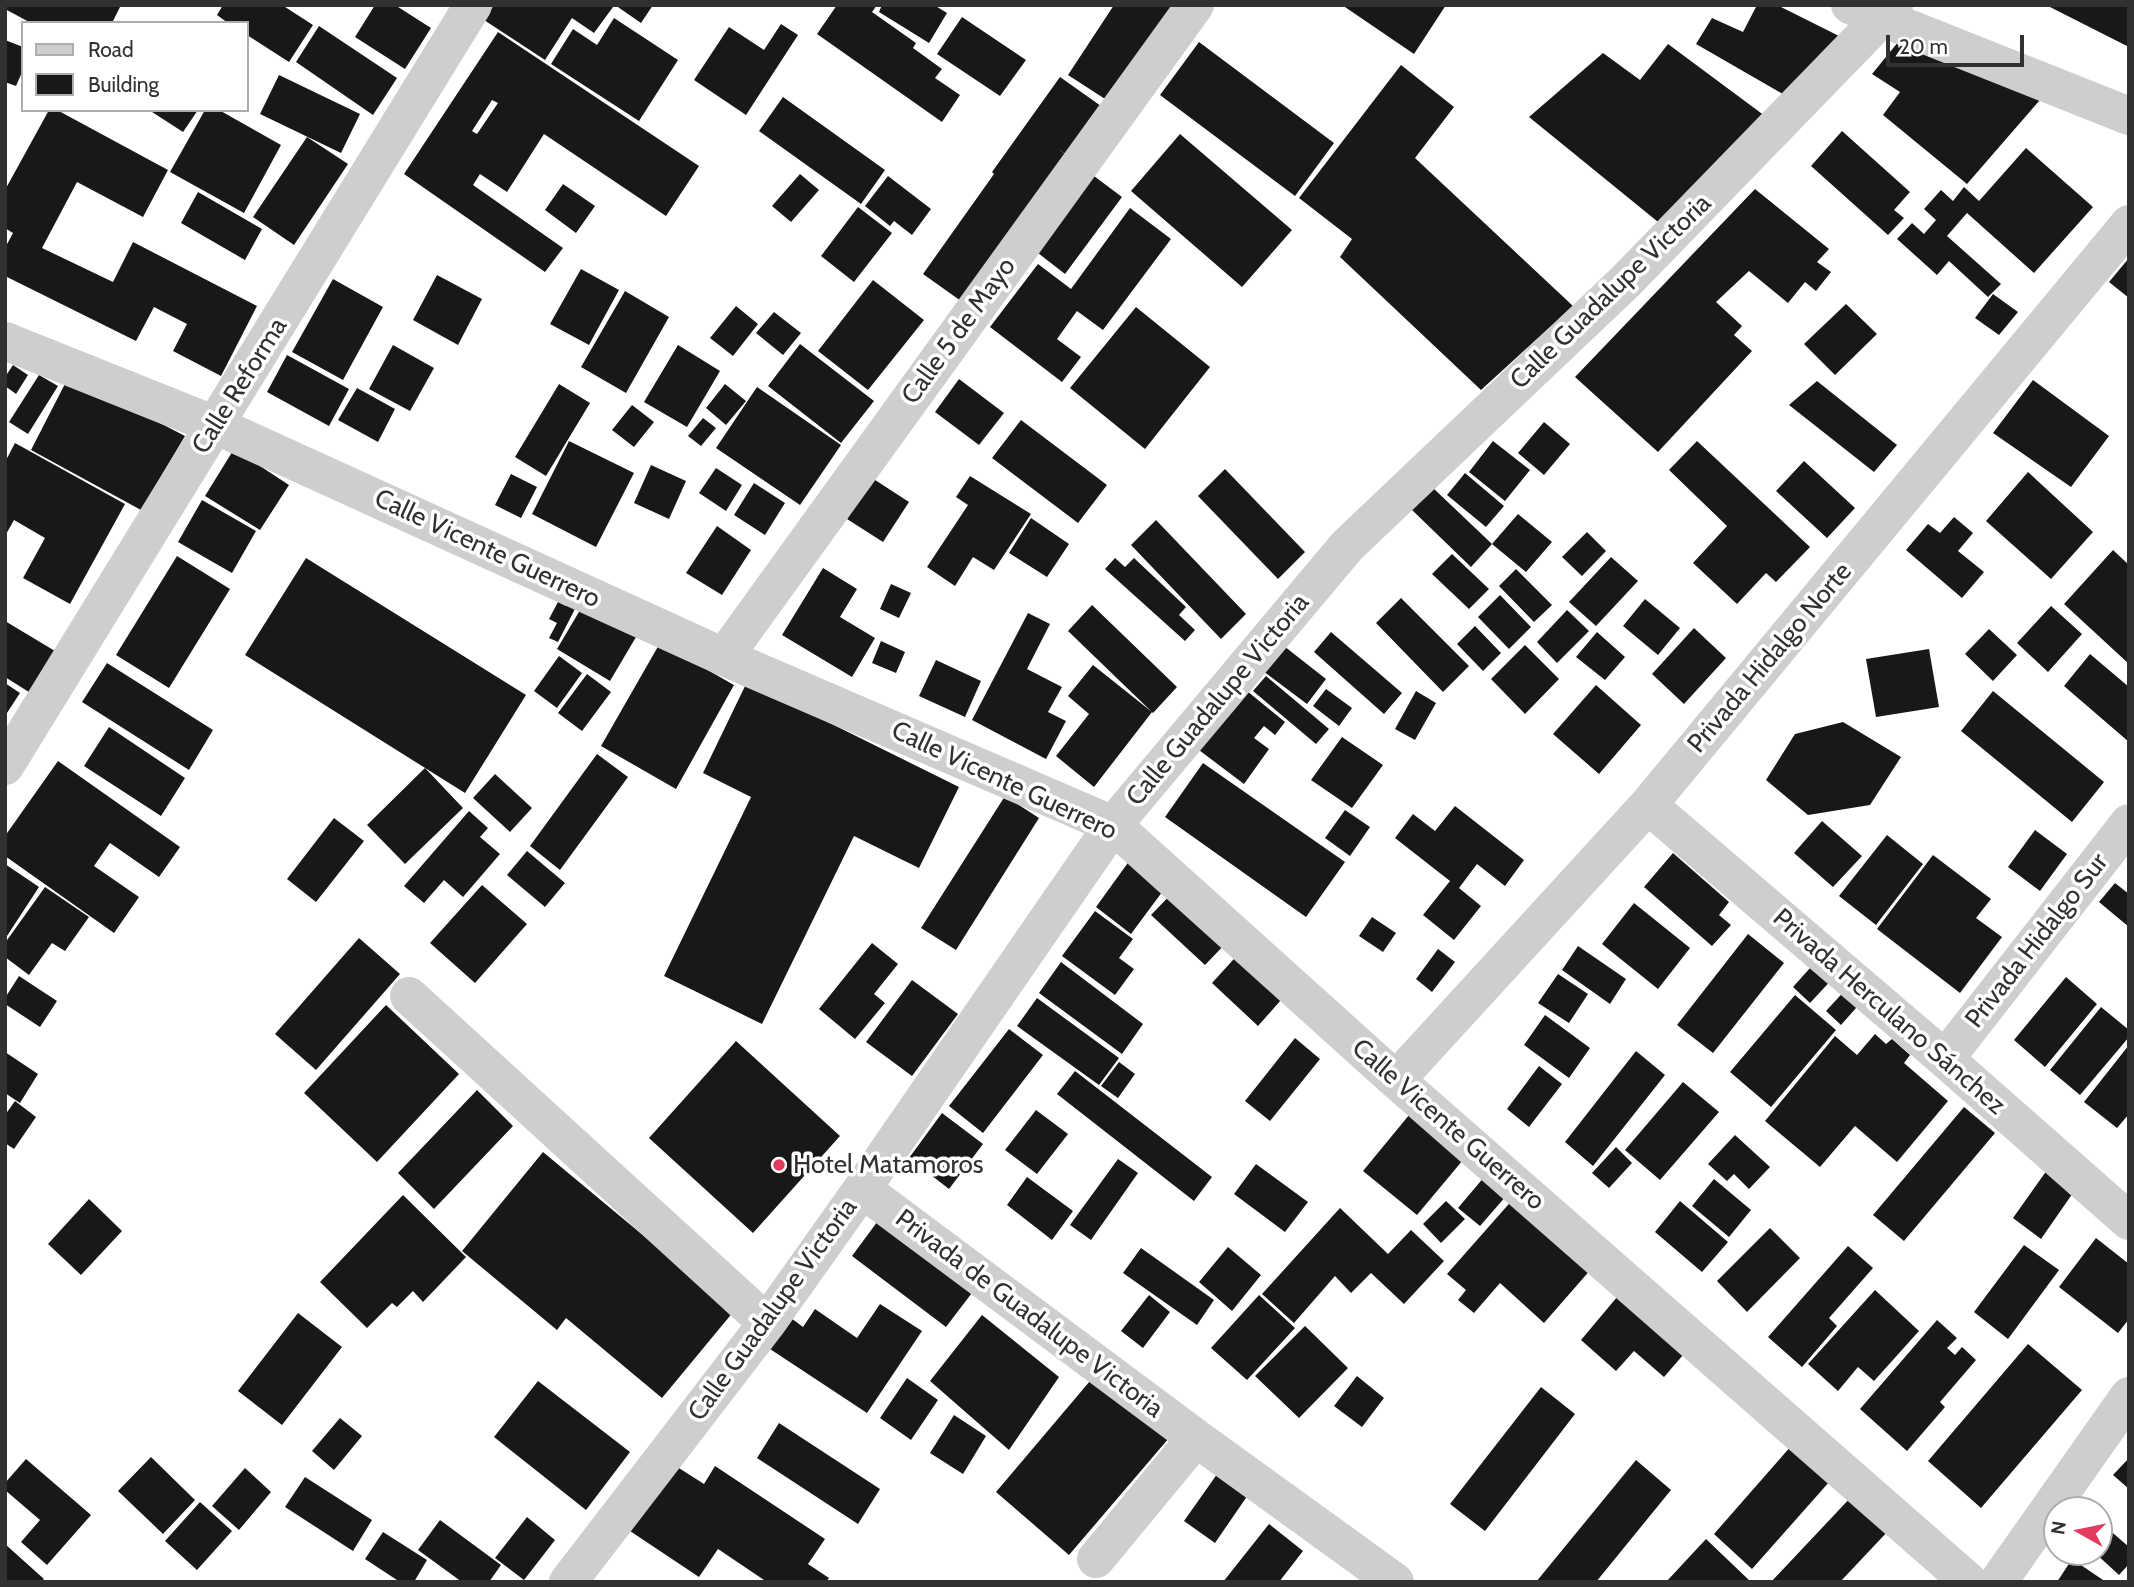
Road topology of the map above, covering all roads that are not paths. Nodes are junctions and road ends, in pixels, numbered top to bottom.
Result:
1 (473, 5) edge
2 (1195, 5) edge
3 (1875, 10) edge
4 (2129, 116) edge
5 (2129, 224) edge
6 (5, 341) edge
7 (215, 425) junction
8 (724, 657) junction
9 (5, 766) edge
10 (1648, 805) junction
11 (2129, 823) edge
12 (1113, 825) junction
13 (410, 996) dead end
14 (1945, 1059) junction
15 (1396, 1080) junction
16 (862, 1189) junction
17 (2129, 1221) edge
18 (767, 1323) junction
19 (2129, 1396) edge
20 (1196, 1438) junction
21 (1096, 1559) dead end
22 (568, 1582) edge
23 (1395, 1582) edge
24 (1969, 1582) edge
25 (1998, 1582) edge

1 - 7 street, Calle Reforma
2 - 8 street, Calle 5 de Mayo
3 - 4 street
3 - 12 street, Calle Guadalupe Victoria
5 - 10 street, Privada Hidalgo Norte
6 - 7 street, Calle Vicente Guerrero
7 - 8 street, Calle Vicente Guerrero
7 - 9 street, Calle Reforma
8 - 12 street, Calle Vicente Guerrero
10 - 14 street, Privada Herculano Sánchez
10 - 15 street, Privada Hidalgo Norte
11 - 14 street, Privada Hidalgo Sur
12 - 15 street, Calle Vicente Guerrero
12 - 16 street, Calle Guadalupe Victoria
13 - 18 street
14 - 17 street, Privada Herculano Sánchez
15 - 24 street, Calle Vicente Guerrero
16 - 18 street, Calle Guadalupe Victoria
16 - 20 street, Privada de Guadalupe Victoria
18 - 22 street, Calle Guadalupe Victoria
19 - 25 street
20 - 21 street
20 - 23 street, Privada de Guadalupe Victoria

